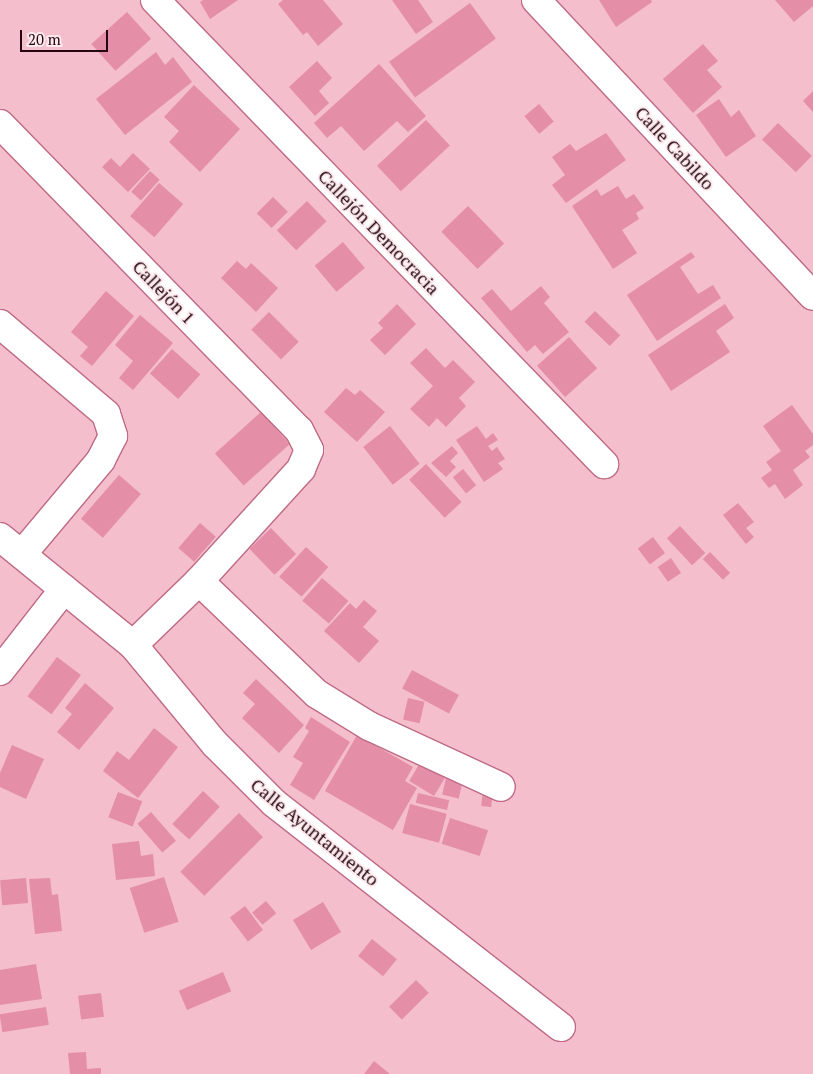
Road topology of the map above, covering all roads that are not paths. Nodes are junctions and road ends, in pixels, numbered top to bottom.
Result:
1 (155, 0) edge
2 (536, 0) edge
3 (0, 124) edge
4 (813, 296) edge
5 (0, 324) edge
6 (604, 464) dead end
7 (0, 537) edge
8 (22, 554) junction
9 (199, 582) junction
10 (64, 589) junction
11 (133, 645) junction
12 (0, 671) edge
13 (501, 787) dead end
14 (561, 1027) dead end

1 - 6 street, Callejón Democracia
2 - 4 street, Calle Cabildo
3 - 9 street, Callejón 1
5 - 8 street
7 - 8 street, Calle Ayuntamiento
8 - 10 street, Calle Ayuntamiento
9 - 11 street
9 - 13 street
10 - 11 street, Calle Ayuntamiento
10 - 12 street
11 - 14 street, Calle Ayuntamiento

